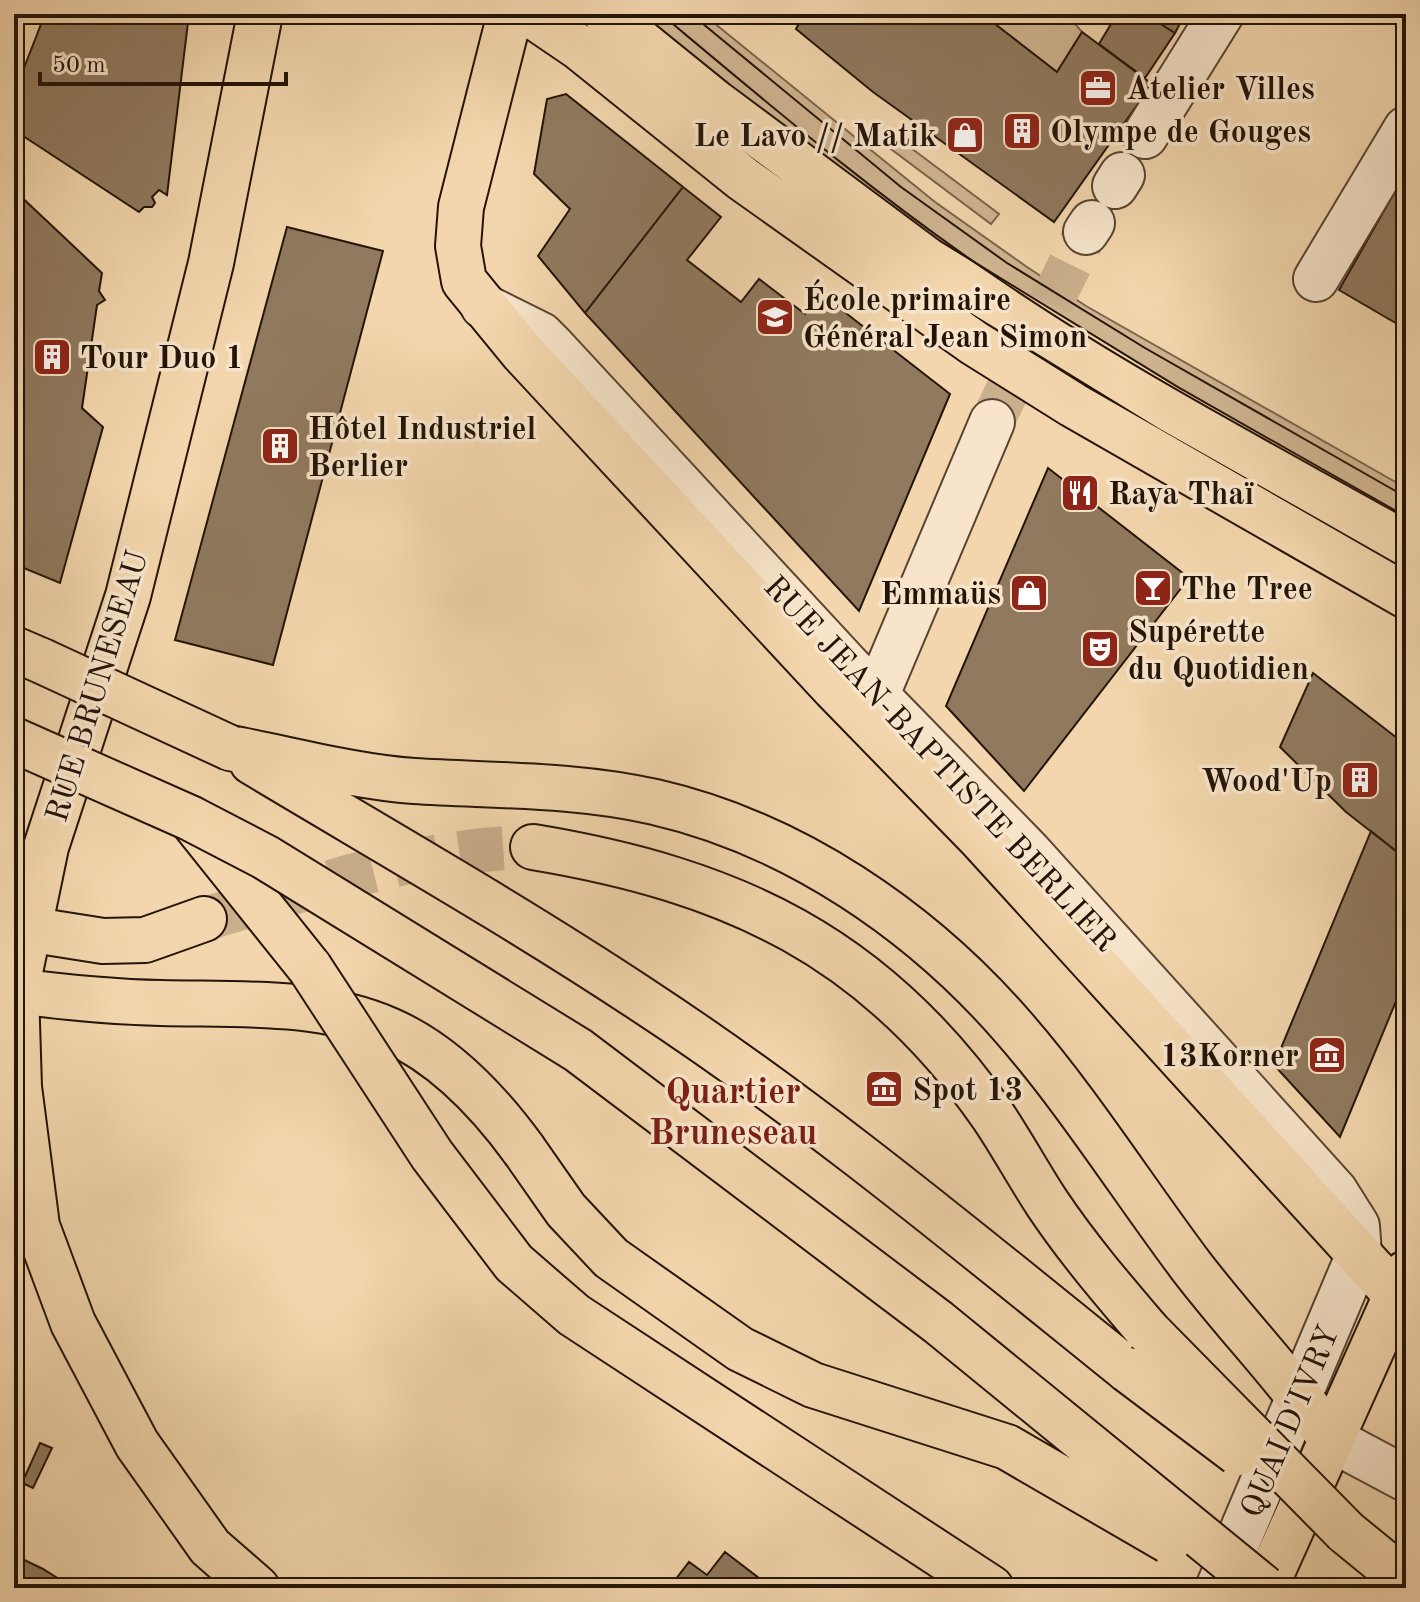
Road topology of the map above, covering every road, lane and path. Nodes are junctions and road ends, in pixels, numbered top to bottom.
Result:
1 (260, 14) edge
2 (510, 14) edge
3 (530, 14) edge
4 (606, 14) edge
5 (1221, 14) edge
6 (1406, 129) edge
7 (1145, 136) dead end
8 (1316, 279) dead end
9 (992, 422) tunnel mouth
10 (1406, 543) edge
11 (1406, 596) edge
12 (14, 649) edge
13 (871, 707) junction
14 (14, 740) edge
15 (230, 748) junction
16 (190, 818) junction
17 (533, 847) tunnel mouth
18 (204, 919) tunnel mouth
19 (27, 929) junction
20 (15, 991) edge
21 (16, 1088) edge
22 (1359, 1254) junction
23 (1401, 1284) edge
24 (1301, 1396) junction
25 (1331, 1439) junction
26 (1406, 1479) edge
27 (1346, 1532) junction
28 (1406, 1581) edge
29 (257, 1588) edge
30 (991, 1588) edge
31 (1218, 1588) edge
32 (1248, 1588) edge
33 (1264, 1588) edge

1 - 19 main road, RUE BRUNESEAU
2 - 13 main road, RUE JEAN-BAPTISTE BERLIER
3 - 11 main road
4 - 10 main road
5 - 7 street
6 - 8 street
9 - 13 street
12 - 15 main road, bridge
13 - 22 main road, RUE JEAN-BAPTISTE BERLIER
14 - 16 main road, bridge
15 - 24 main road
15 - 27 main road, bridge
16 - 30 main road, bridge
16 - 33 main road, bridge
17 - 27 main road, bridge
18 - 19 main road
19 - 20 main road, RUE BRUNESEAU
20 - 21 main road, RUE BRUNESEAU
20 - 32 main road, bridge
21 - 29 main road, RUE BRUNESEAU
22 - 23 main road, RUE JEAN-BAPTISTE BERLIER
22 - 24 street, QUAI D'IVRY
23 - 25 main road, QUAI D'IVRY
24 - 25 main road
24 - 31 street, QUAI D'IVRY
25 - 26 street
25 - 33 main road, QUAI D'IVRY
27 - 28 main road

